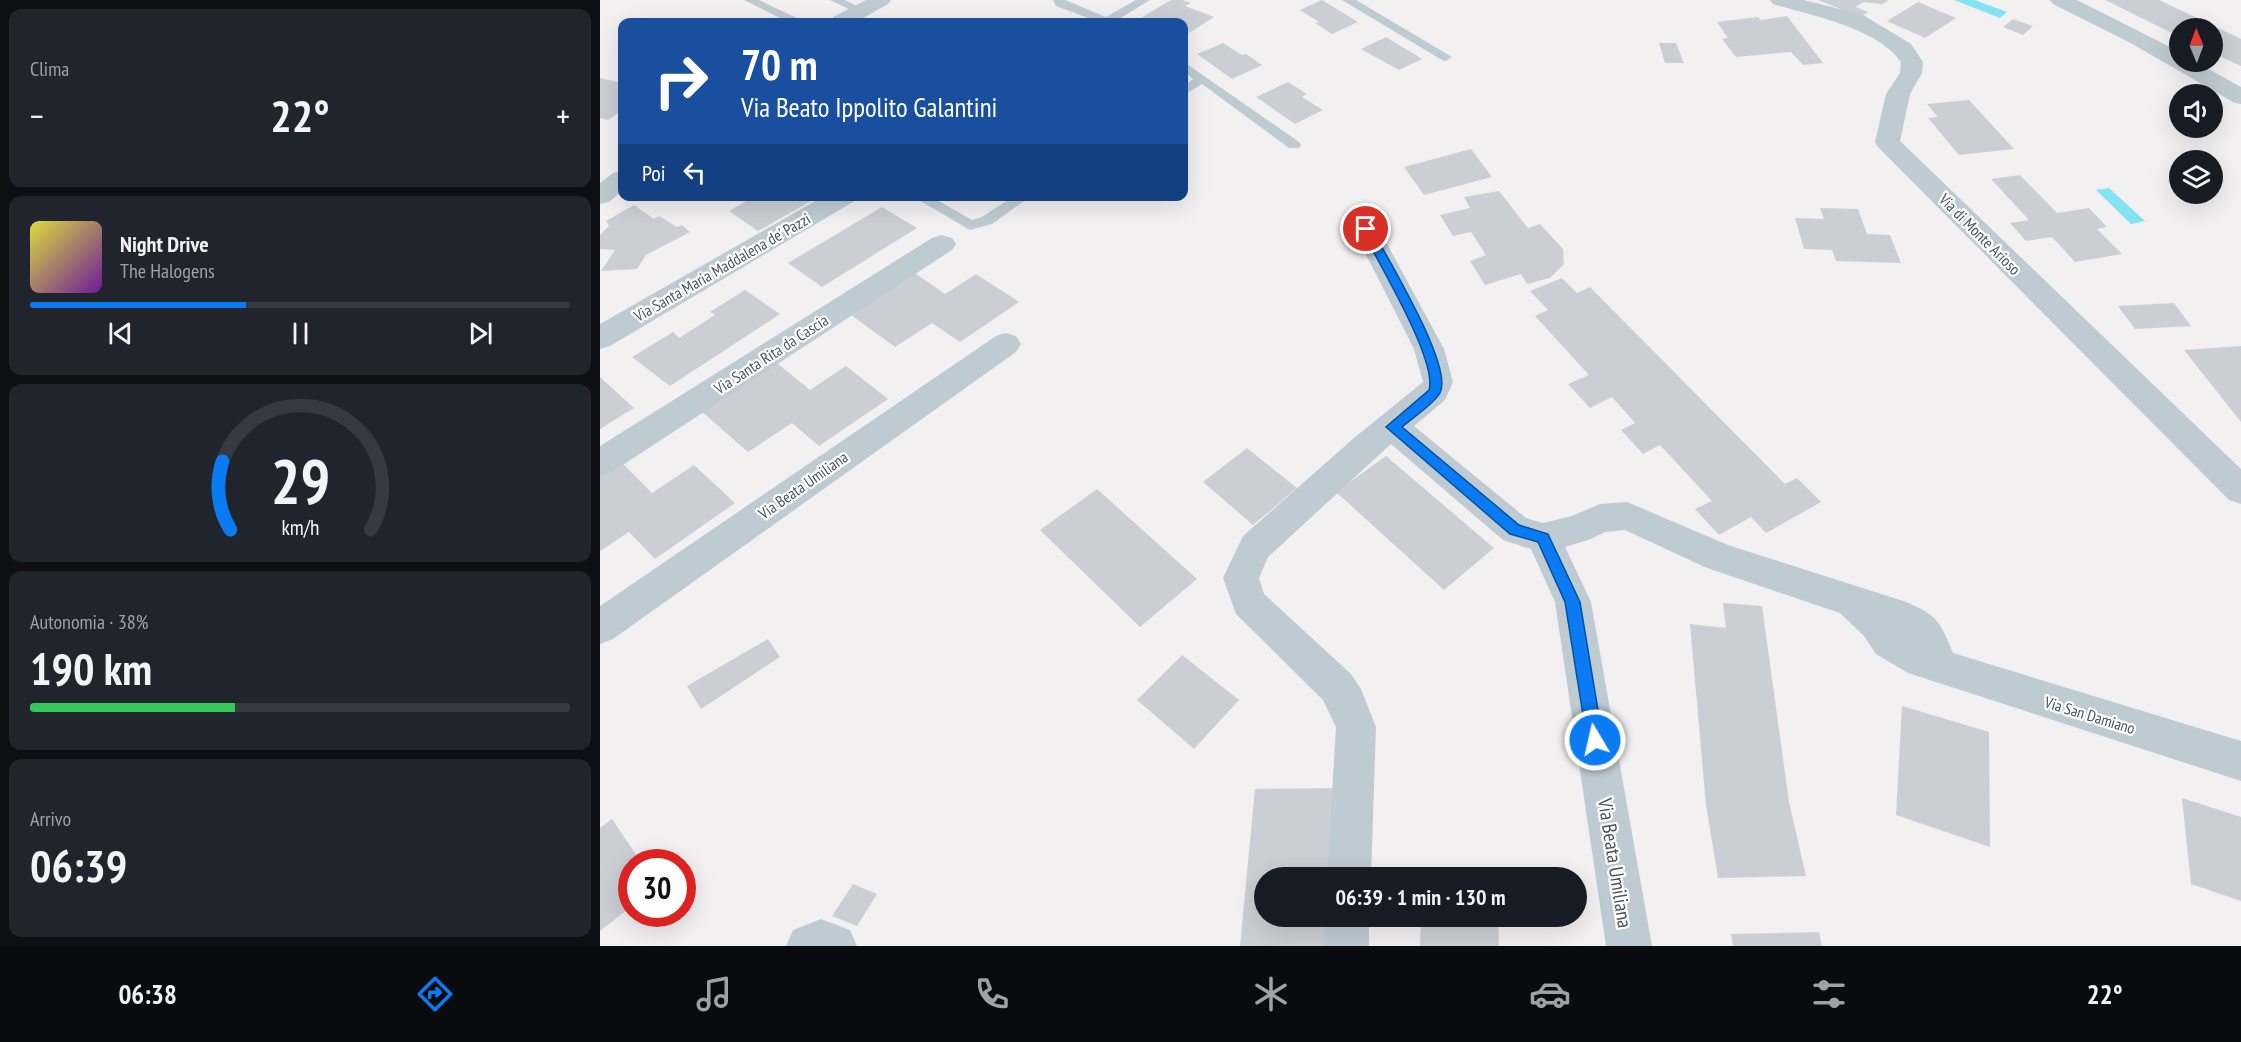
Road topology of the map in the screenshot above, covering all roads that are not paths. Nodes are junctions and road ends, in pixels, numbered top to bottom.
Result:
1 (750, 0) edge
2 (836, 0) edge
3 (881, 0) edge
4 (1059, 0) edge
5 (1144, 0) edge
6 (1348, 0) edge
7 (1780, 0) edge
8 (2060, 0) edge
9 (861, 11) junction
10 (789, 18) edge
11 (848, 18) edge
12 (1097, 18) edge
13 (1114, 18) edge
14 (2169, 55) edge
15 (1446, 57) dead end
16 (1188, 69) edge
17 (2199, 72) edge
18 (1201, 79) junction
19 (1188, 88) edge
20 (2241, 97) edge
21 (1294, 145) dead end
22 (618, 182) edge
23 (600, 196) edge
24 (835, 201) edge
25 (928, 201) edge
26 (1017, 201) edge
27 (1366, 229) dead end
28 (942, 244) dead end
29 (600, 339) edge
30 (1006, 344) dead end
31 (1393, 427) junction
32 (600, 463) edge
33 (2241, 490) edge
34 (1543, 538) junction
35 (600, 627) edge
36 (2241, 761) edge
37 (1350, 867) edge
38 (1347, 927) edge
39 (809, 946) edge
40 (834, 946) edge
41 (1346, 946) edge
42 (1629, 946) edge

1 - 10 lane
2 - 9 lane
3 - 9 street
4 - 12 lane
5 - 13 lane
6 - 15 lane
7 - 33 street, Via di Monte Arioso
8 - 14 street
9 - 11 street
16 - 18 lane
17 - 20 street
18 - 19 lane
18 - 21 lane
22 - 23 street
24 - 29 street, Via Santa Maria Maddalena de' Pazzi
25 - 26 lane
27 - 31 street
28 - 32 street, Via Santa Rita da Cascia
30 - 35 street, Via Beata Umiliana
31 - 34 street
31 - 37 street
34 - 36 street, Via San Damiano
34 - 42 street, Via Beata Umiliana
38 - 41 street
39 - 40 street

